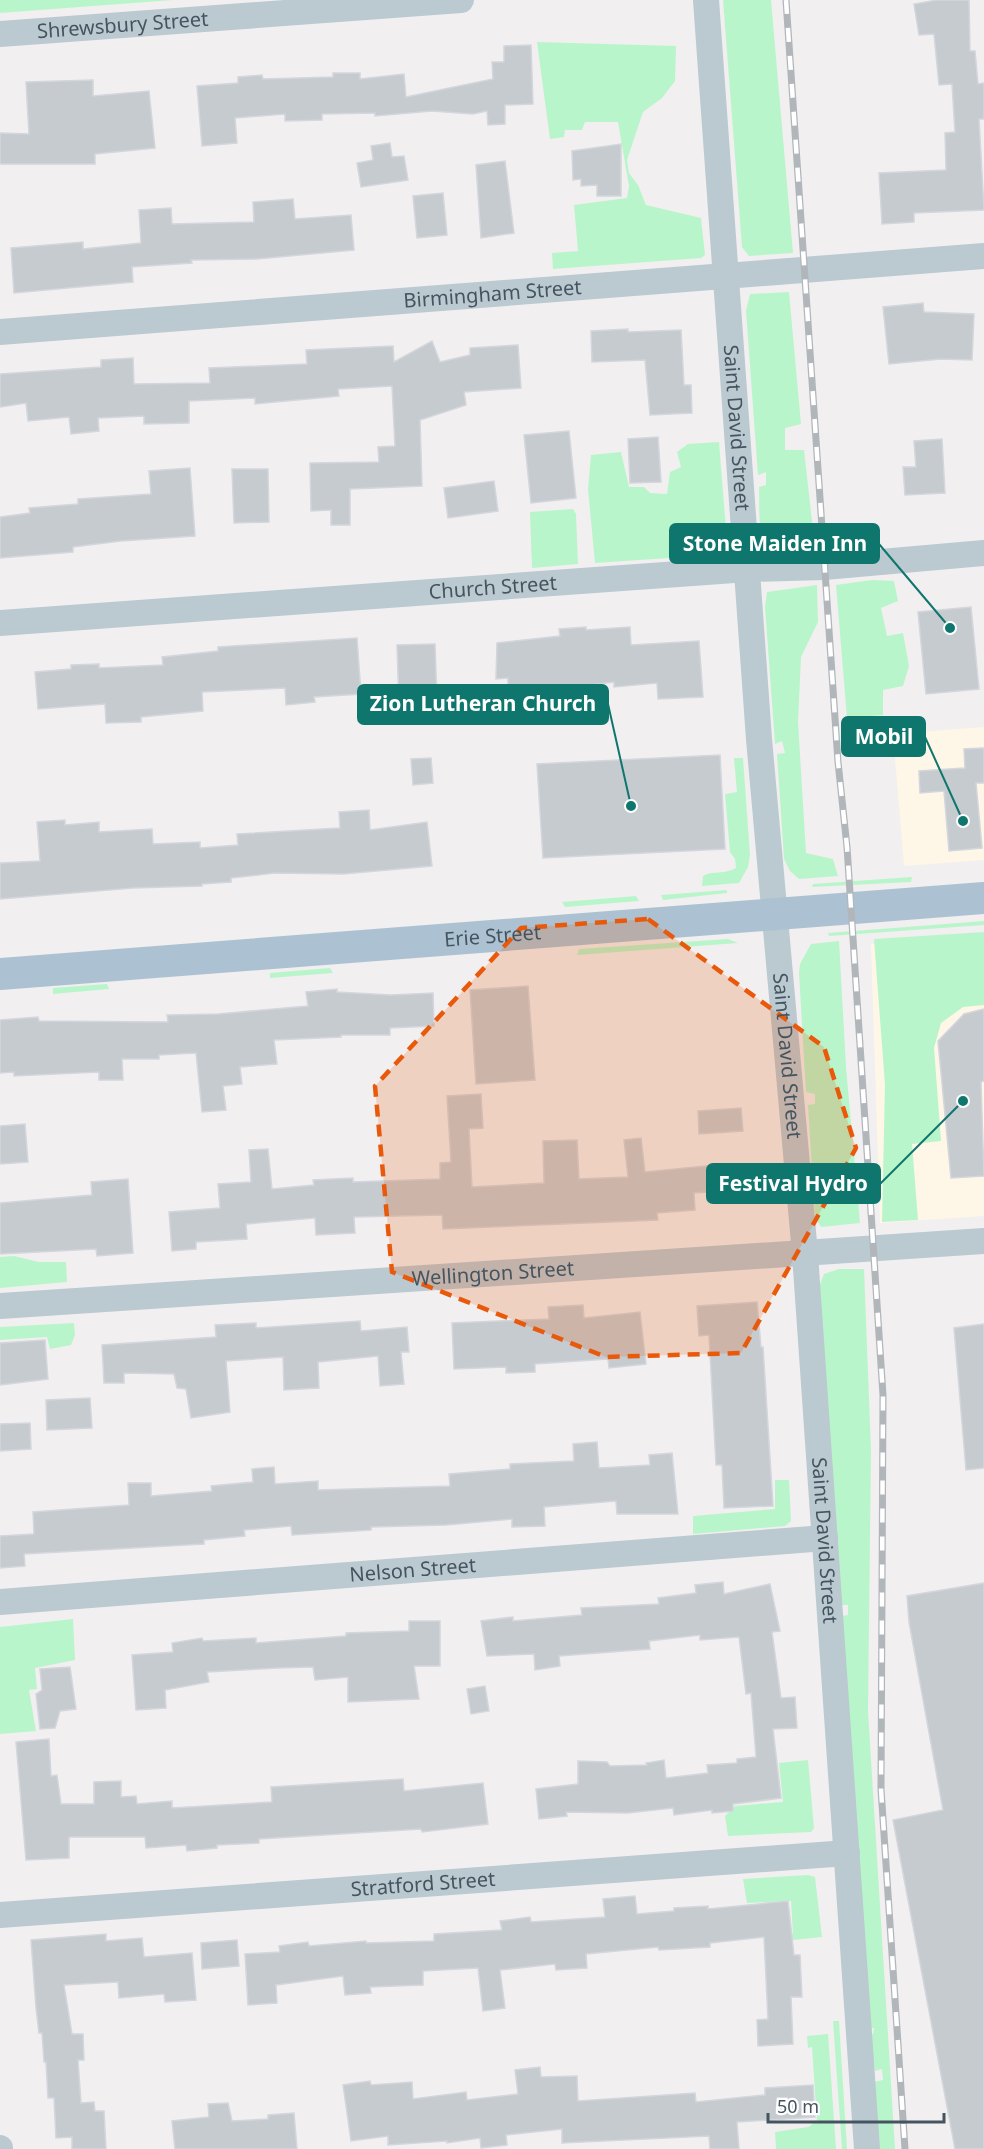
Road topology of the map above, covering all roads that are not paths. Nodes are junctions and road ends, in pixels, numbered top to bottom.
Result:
1 (461, 0) edge
2 (706, 0) edge
3 (274, 7) edge
4 (0, 34) edge
5 (984, 256) edge
6 (726, 275) junction
7 (0, 332) edge
8 (984, 553) edge
9 (748, 569) junction
10 (0, 623) edge
11 (984, 898) edge
12 (774, 914) junction
13 (0, 975) edge
14 (984, 1241) edge
15 (805, 1254) junction
16 (0, 1306) edge
17 (825, 1538) junction
18 (0, 1602) edge
19 (847, 1853) junction
20 (0, 1915) edge
21 (867, 2149) edge

1 - 3 street, Shrewsbury Street
2 - 6 street, Saint David Street
3 - 4 street, Shrewsbury Street
5 - 6 street, Birmingham Street
6 - 7 street, Birmingham Street
6 - 9 street, Saint David Street
8 - 9 street, Church Street
9 - 10 street, Church Street
9 - 12 street, Saint David Street
11 - 12 main road, Erie Street
12 - 13 main road, Erie Street
12 - 15 street, Saint David Street
14 - 15 street, Wellington Street
15 - 16 street, Wellington Street
15 - 17 street, Saint David Street
17 - 18 street, Nelson Street
17 - 19 street, Saint David Street
19 - 20 street, Stratford Street
19 - 21 street, Saint David Street

